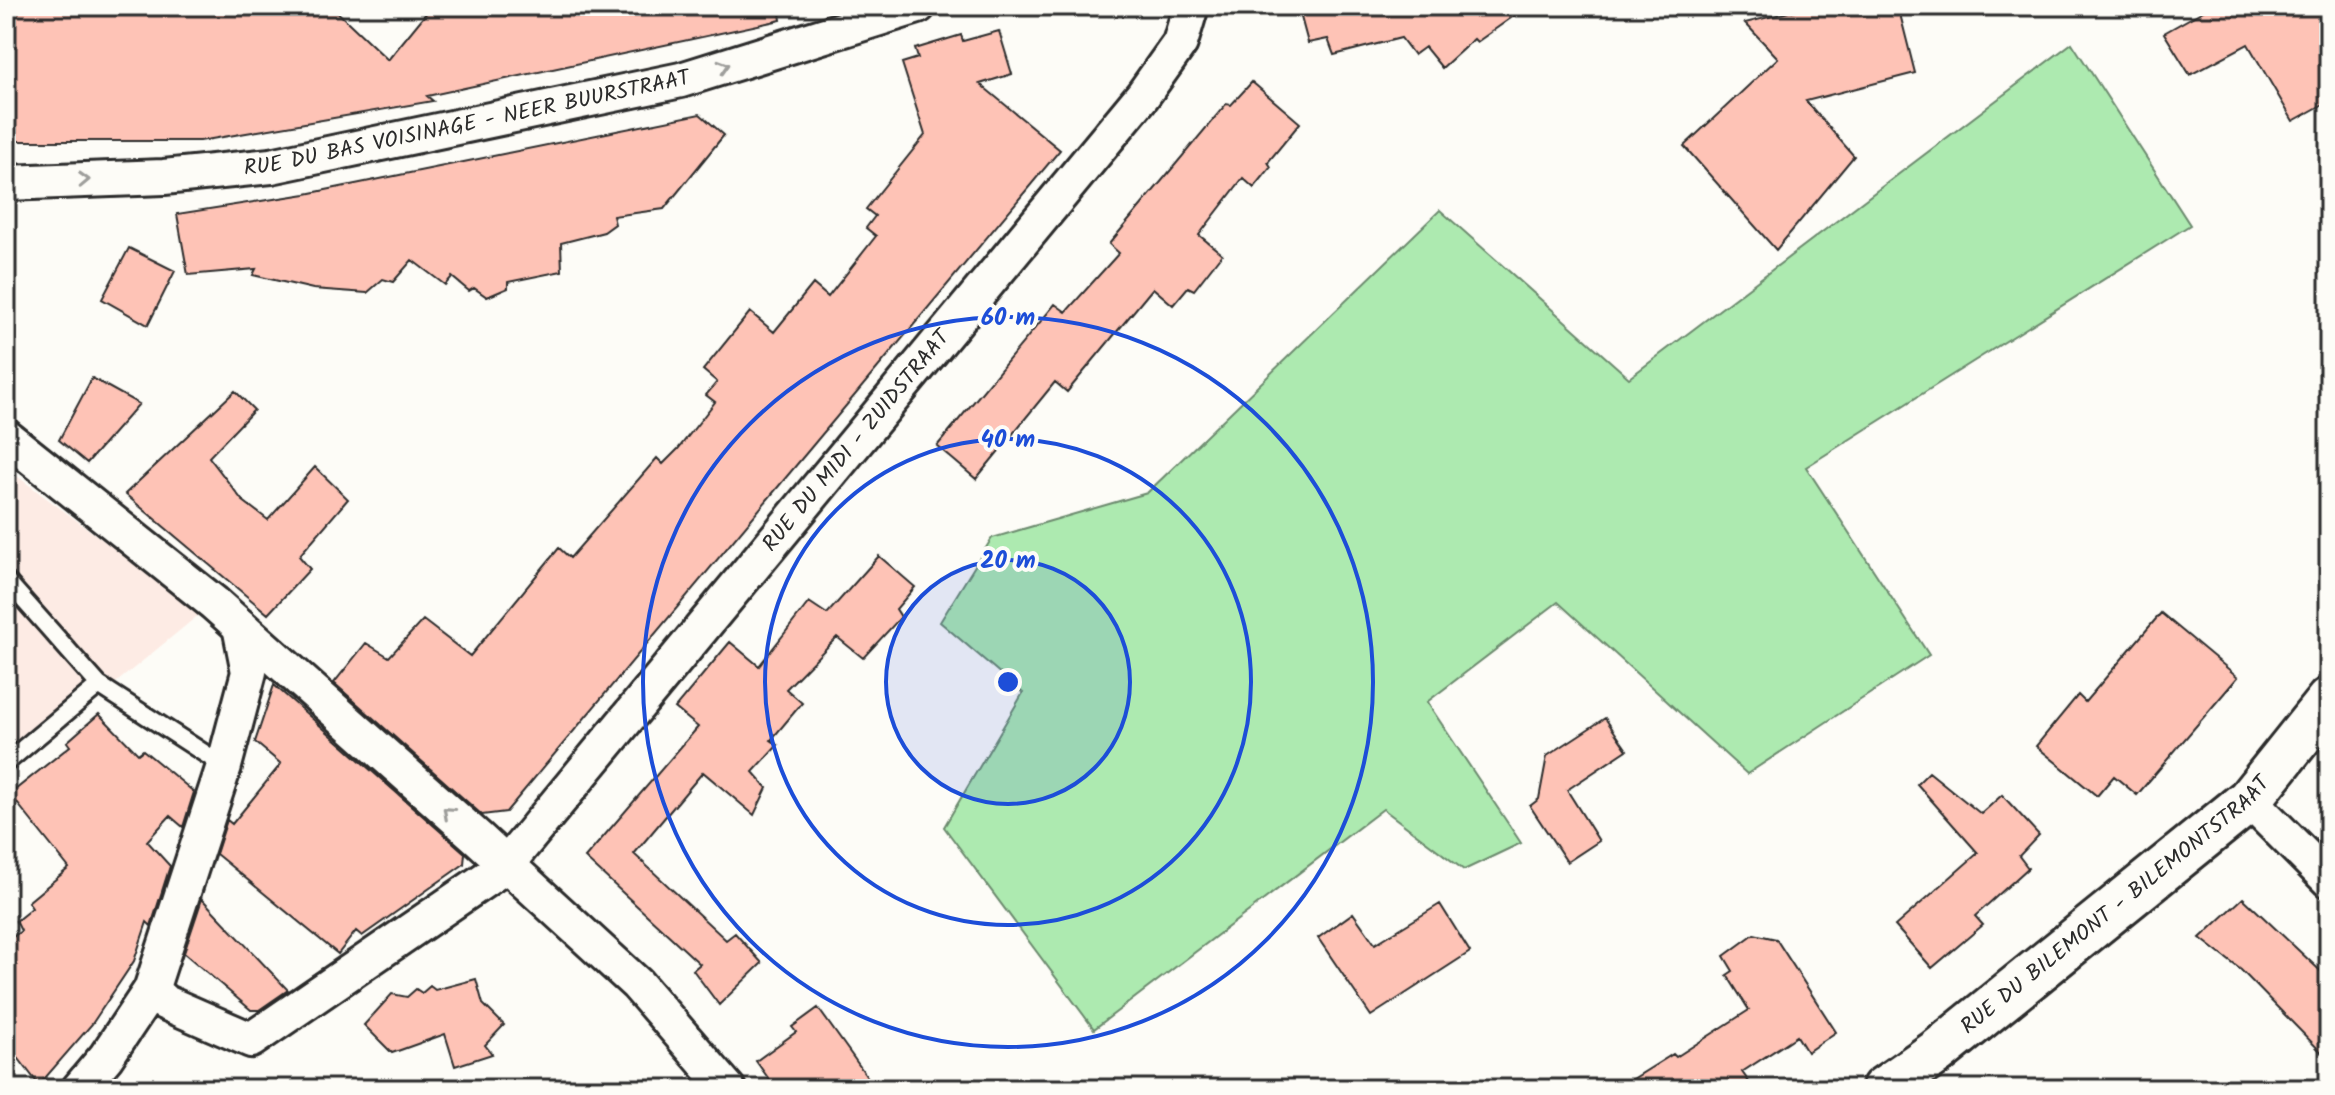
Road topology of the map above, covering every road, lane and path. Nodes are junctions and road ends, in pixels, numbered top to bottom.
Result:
1 (918, 6) edge
2 (1191, 6) edge
3 (6, 183) edge
4 (6, 437) edge
5 (6, 580) edge
6 (240, 626) junction
7 (99, 685) junction
8 (2329, 700) edge
9 (6, 763) edge
10 (224, 766) junction
11 (2249, 800) junction
12 (505, 866) junction
13 (2329, 880) edge
14 (151, 990) junction
15 (79, 1089) edge
16 (728, 1089) edge
17 (1884, 1089) edge

3 -> 1 street, RUE DU BAS VOISINAGE - NEER BUURSTRAAT
2 - 12 street, RUE DU MIDI - ZUIDSTRAAT
4 - 6 street
5 - 7 lane
6 - 10 street
12 -> 6 street
7 - 9 lane
7 - 10 lane
8 - 11 street, RUE DU BILEMONT - BILEMONTSTRAAT
10 - 14 street
11 - 13 street
11 - 17 street, RUE DU BILEMONT - BILEMONTSTRAAT
12 - 14 street, RUE DU MIDI - ZUIDSTRAAT
12 - 16 street
14 - 15 street

